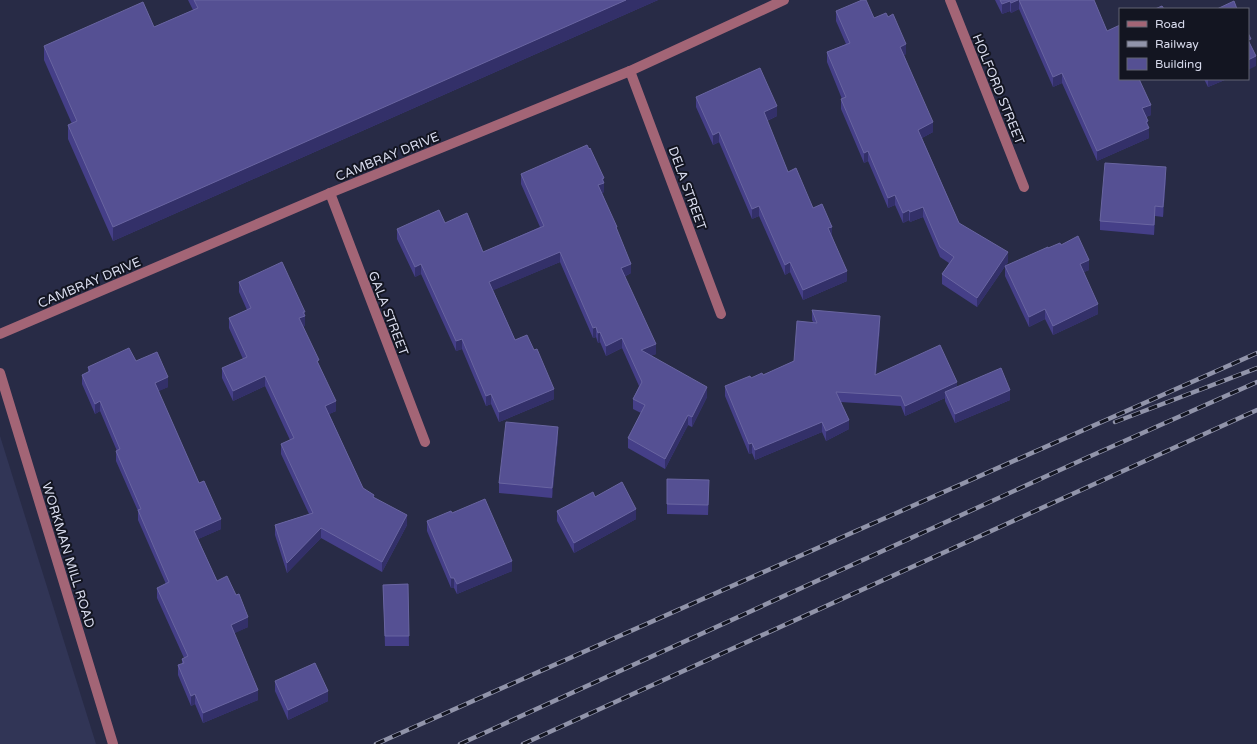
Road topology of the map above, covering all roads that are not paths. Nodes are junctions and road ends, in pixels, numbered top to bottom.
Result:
1 (784, 0) edge
2 (950, 0) edge
3 (630, 71) junction
4 (1024, 187) dead end
5 (330, 193) junction
6 (721, 314) dead end
7 (0, 334) edge
8 (0, 373) edge
9 (425, 442) dead end
10 (113, 744) edge

1 - 3 street, CAMBRAY DRIVE
2 - 4 street, HOLFORD STREET
3 - 5 street, CAMBRAY DRIVE
3 - 6 street, DELA STREET
5 - 7 street, CAMBRAY DRIVE
5 - 9 street, GALA STREET
8 - 10 street, WORKMAN MILL ROAD

